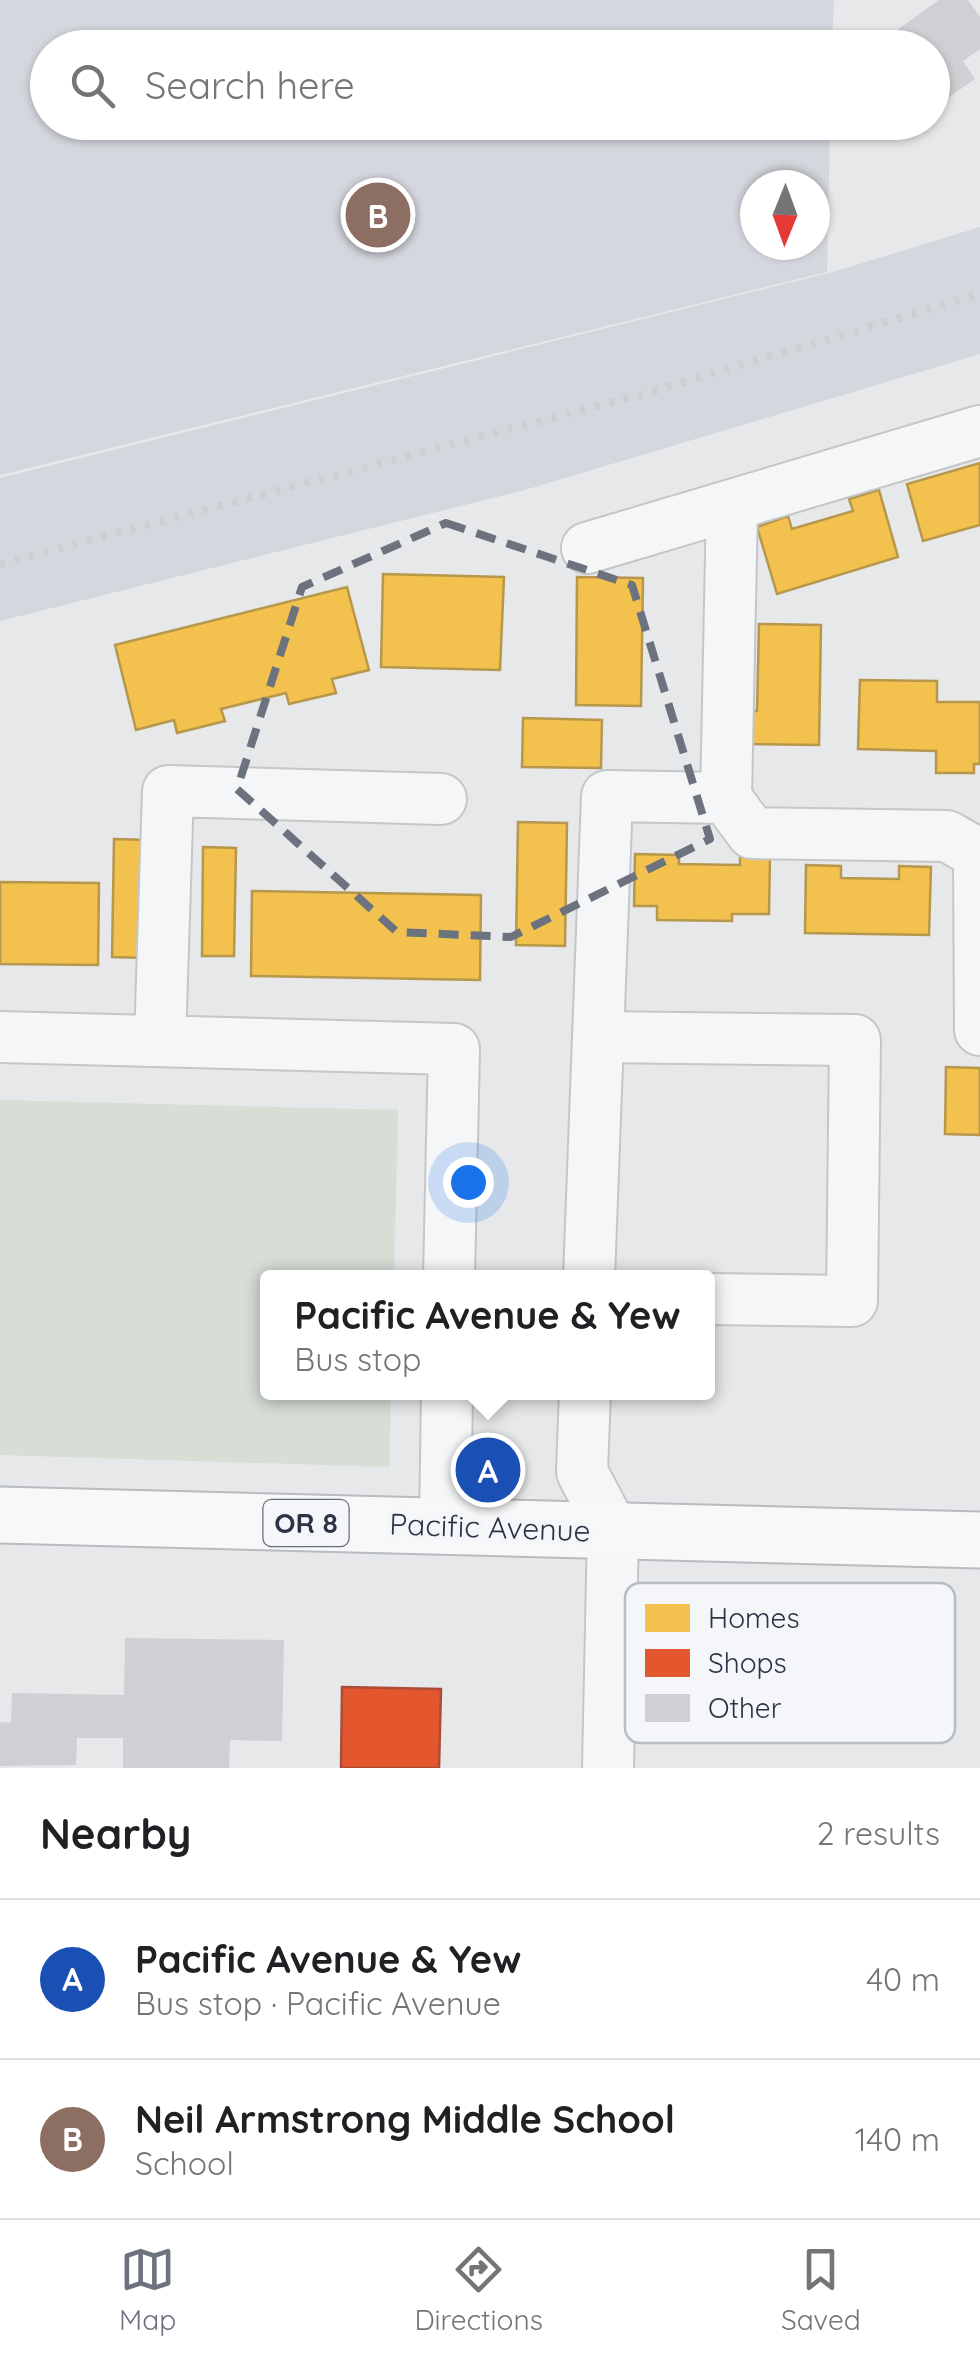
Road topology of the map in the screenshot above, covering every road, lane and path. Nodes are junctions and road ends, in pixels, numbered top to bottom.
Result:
1 (980, 432) edge
2 (732, 506) junction
3 (588, 548) dead end
4 (726, 798) junction
5 (441, 799) dead end
6 (980, 1030) edge
7 (0, 1037) edge
8 (598, 1038) junction
9 (160, 1041) junction
10 (449, 1270) edge
11 (589, 1270) edge
12 (715, 1299) edge
13 (447, 1400) edge
14 (585, 1400) edge
15 (0, 1515) edge
16 (445, 1527) junction
17 (613, 1531) junction
18 (980, 1540) edge
19 (608, 1768) edge

1 - 2 street
2 - 3 street
2 - 4 street
4 - 6 street
4 - 8 street
5 - 9 street
7 - 9 street
8 - 11 street
8 - 12 street
9 - 10 street
13 - 16 street
14 - 17 street
15 - 16 highway, Pacific Avenue / OR 8
16 - 17 highway, Pacific Avenue / OR 8
17 - 18 highway, Pacific Avenue / OR 8
17 - 19 street

